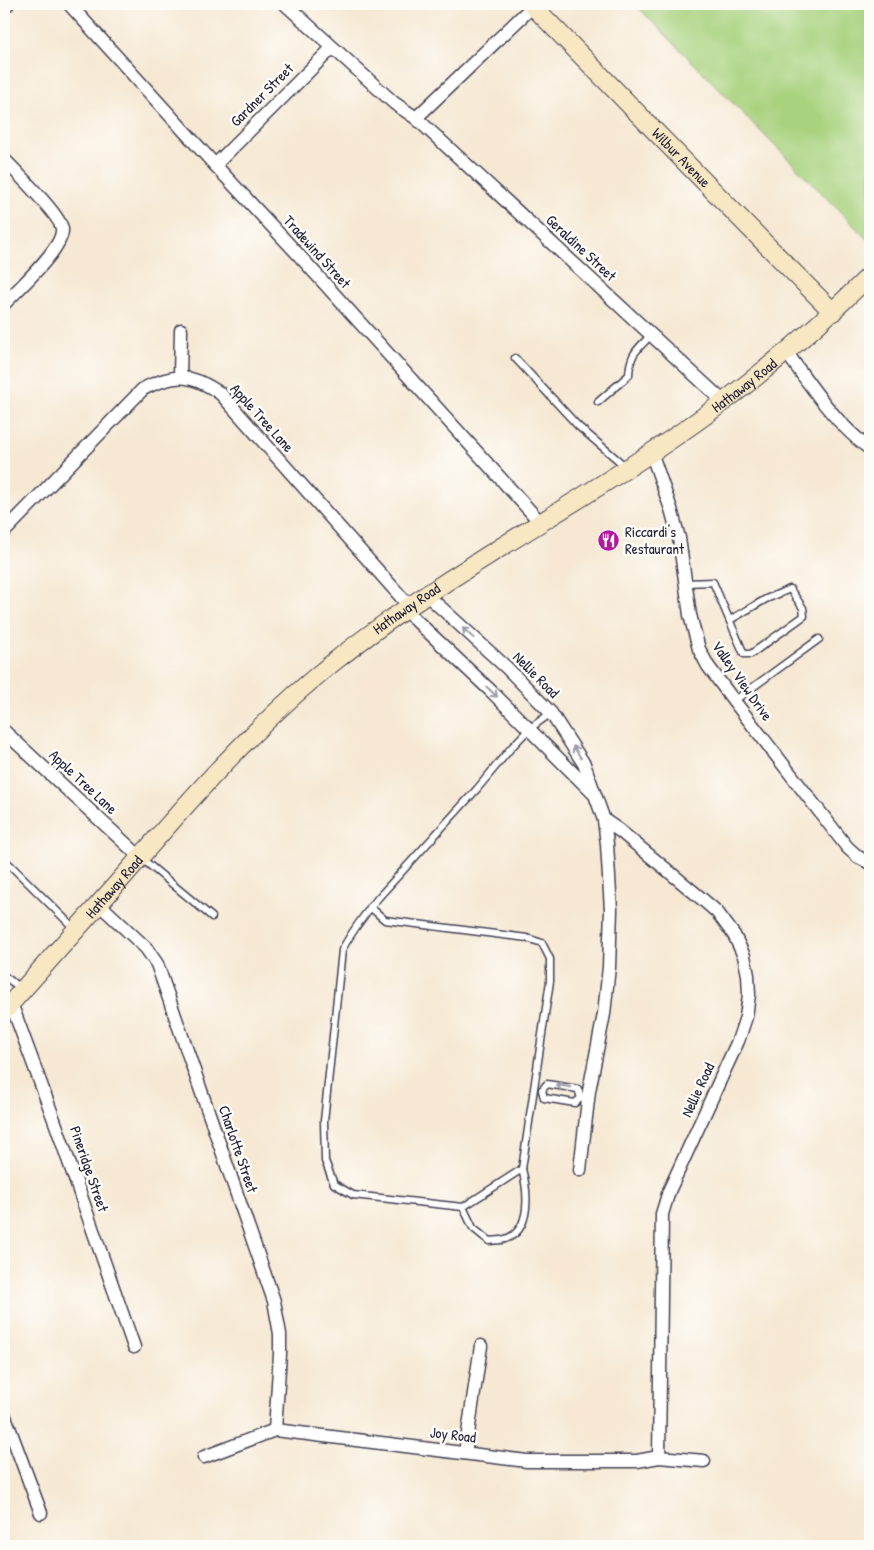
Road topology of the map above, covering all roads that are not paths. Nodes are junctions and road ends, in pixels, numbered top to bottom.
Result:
1 (8, 4) edge
2 (69, 4) edge
3 (285, 4) edge
4 (532, 5) edge
5 (4, 7) edge
6 (332, 48) junction
7 (416, 118) junction
8 (4, 159) edge
9 (214, 164) junction
10 (870, 275) edge
11 (4, 304) edge
12 (833, 312) junction
13 (180, 330) dead end
14 (652, 335) junction
15 (787, 353) junction
16 (515, 358) dead end
17 (180, 377) junction
18 (598, 402) dead end
19 (724, 402) junction
20 (870, 449) edge
21 (651, 452) junction
22 (627, 468) junction
23 (540, 522) junction
24 (4, 532) edge
25 (685, 583) junction
26 (427, 595) junction
27 (408, 608) junction
28 (730, 620) junction
29 (819, 640) dead end
30 (734, 701) junction
31 (551, 713) junction
32 (529, 729) junction
33 (4, 731) edge
34 (597, 797) junction
35 (604, 820) junction
36 (140, 857) junction
37 (4, 859) edge
38 (870, 863) edge
39 (99, 904) junction
40 (370, 907) junction
41 (212, 917) dead end
42 (76, 930) junction
43 (4, 976) edge
44 (23, 990) junction
45 (7, 1007) edge
46 (534, 1090) junction
47 (542, 1090) junction
48 (585, 1099) junction
49 (522, 1169) junction
50 (580, 1170) dead end
51 (463, 1207) junction
52 (481, 1346) dead end
53 (134, 1347) dead end
54 (4, 1414) edge
55 (275, 1430) junction
56 (465, 1454) junction
57 (204, 1457) dead end
58 (659, 1457) junction
59 (704, 1461) dead end
60 (41, 1514) dead end

1 - 5 street
2 - 9 street, Tradewind Street
3 - 6 street, Geraldine Street
4 - 7 street
4 - 12 main road, Wilbur Avenue
6 - 7 street, Geraldine Street
6 - 9 street, Gardner Street
7 - 14 street, Geraldine Street
8 - 11 street
9 - 23 street, Tradewind Street
10 - 12 main road, Hathaway Road
12 - 15 main road, Hathaway Road
13 - 17 street
14 - 18 lane
14 - 19 street, Geraldine Street
15 - 19 main road, Hathaway Road
15 - 20 street
16 - 22 lane
17 - 24 street
17 - 27 street, Apple Tree Lane
19 - 21 main road, Hathaway Road
21 - 22 main road, Hathaway Road
21 - 25 street, Valley View Drive
22 - 23 main road, Hathaway Road
23 - 26 main road, Hathaway Road
25 - 28 lane
25 - 30 street, Valley View Drive
26 - 27 main road, Hathaway Road
31 -> 26 street, Nellie Road
27 -> 32 street, Nellie Road
27 - 36 main road, Hathaway Road
28 - 28 lane
29 - 30 lane
30 - 38 street, Valley View Drive
31 - 32 lane
34 -> 31 street, Nellie Road
32 - 34 street, Nellie Road
32 - 40 lane
33 - 36 street, Apple Tree Lane
34 - 35 street, Nellie Road
35 - 48 street
35 - 58 street, Nellie Road
36 - 39 main road, Hathaway Road
36 - 41 lane
37 - 42 lane
39 - 42 main road, Hathaway Road
39 - 55 street, Charlotte Street
40 - 46 lane
40 - 51 lane
42 - 44 main road, Hathaway Road
43 - 44 lane
44 - 45 main road, Hathaway Road
45 - 53 street, Pineridge Street
46 - 47 lane
46 - 49 lane
47 - 48 lane
48 -> 47 lane
48 - 50 street
49 - 51 lane
49 - 51 lane
52 - 56 street
54 - 60 street
55 - 56 street, Joy Road
55 - 57 street, Joy Road
56 - 58 street, Joy Road
58 - 59 street, Joy Road

